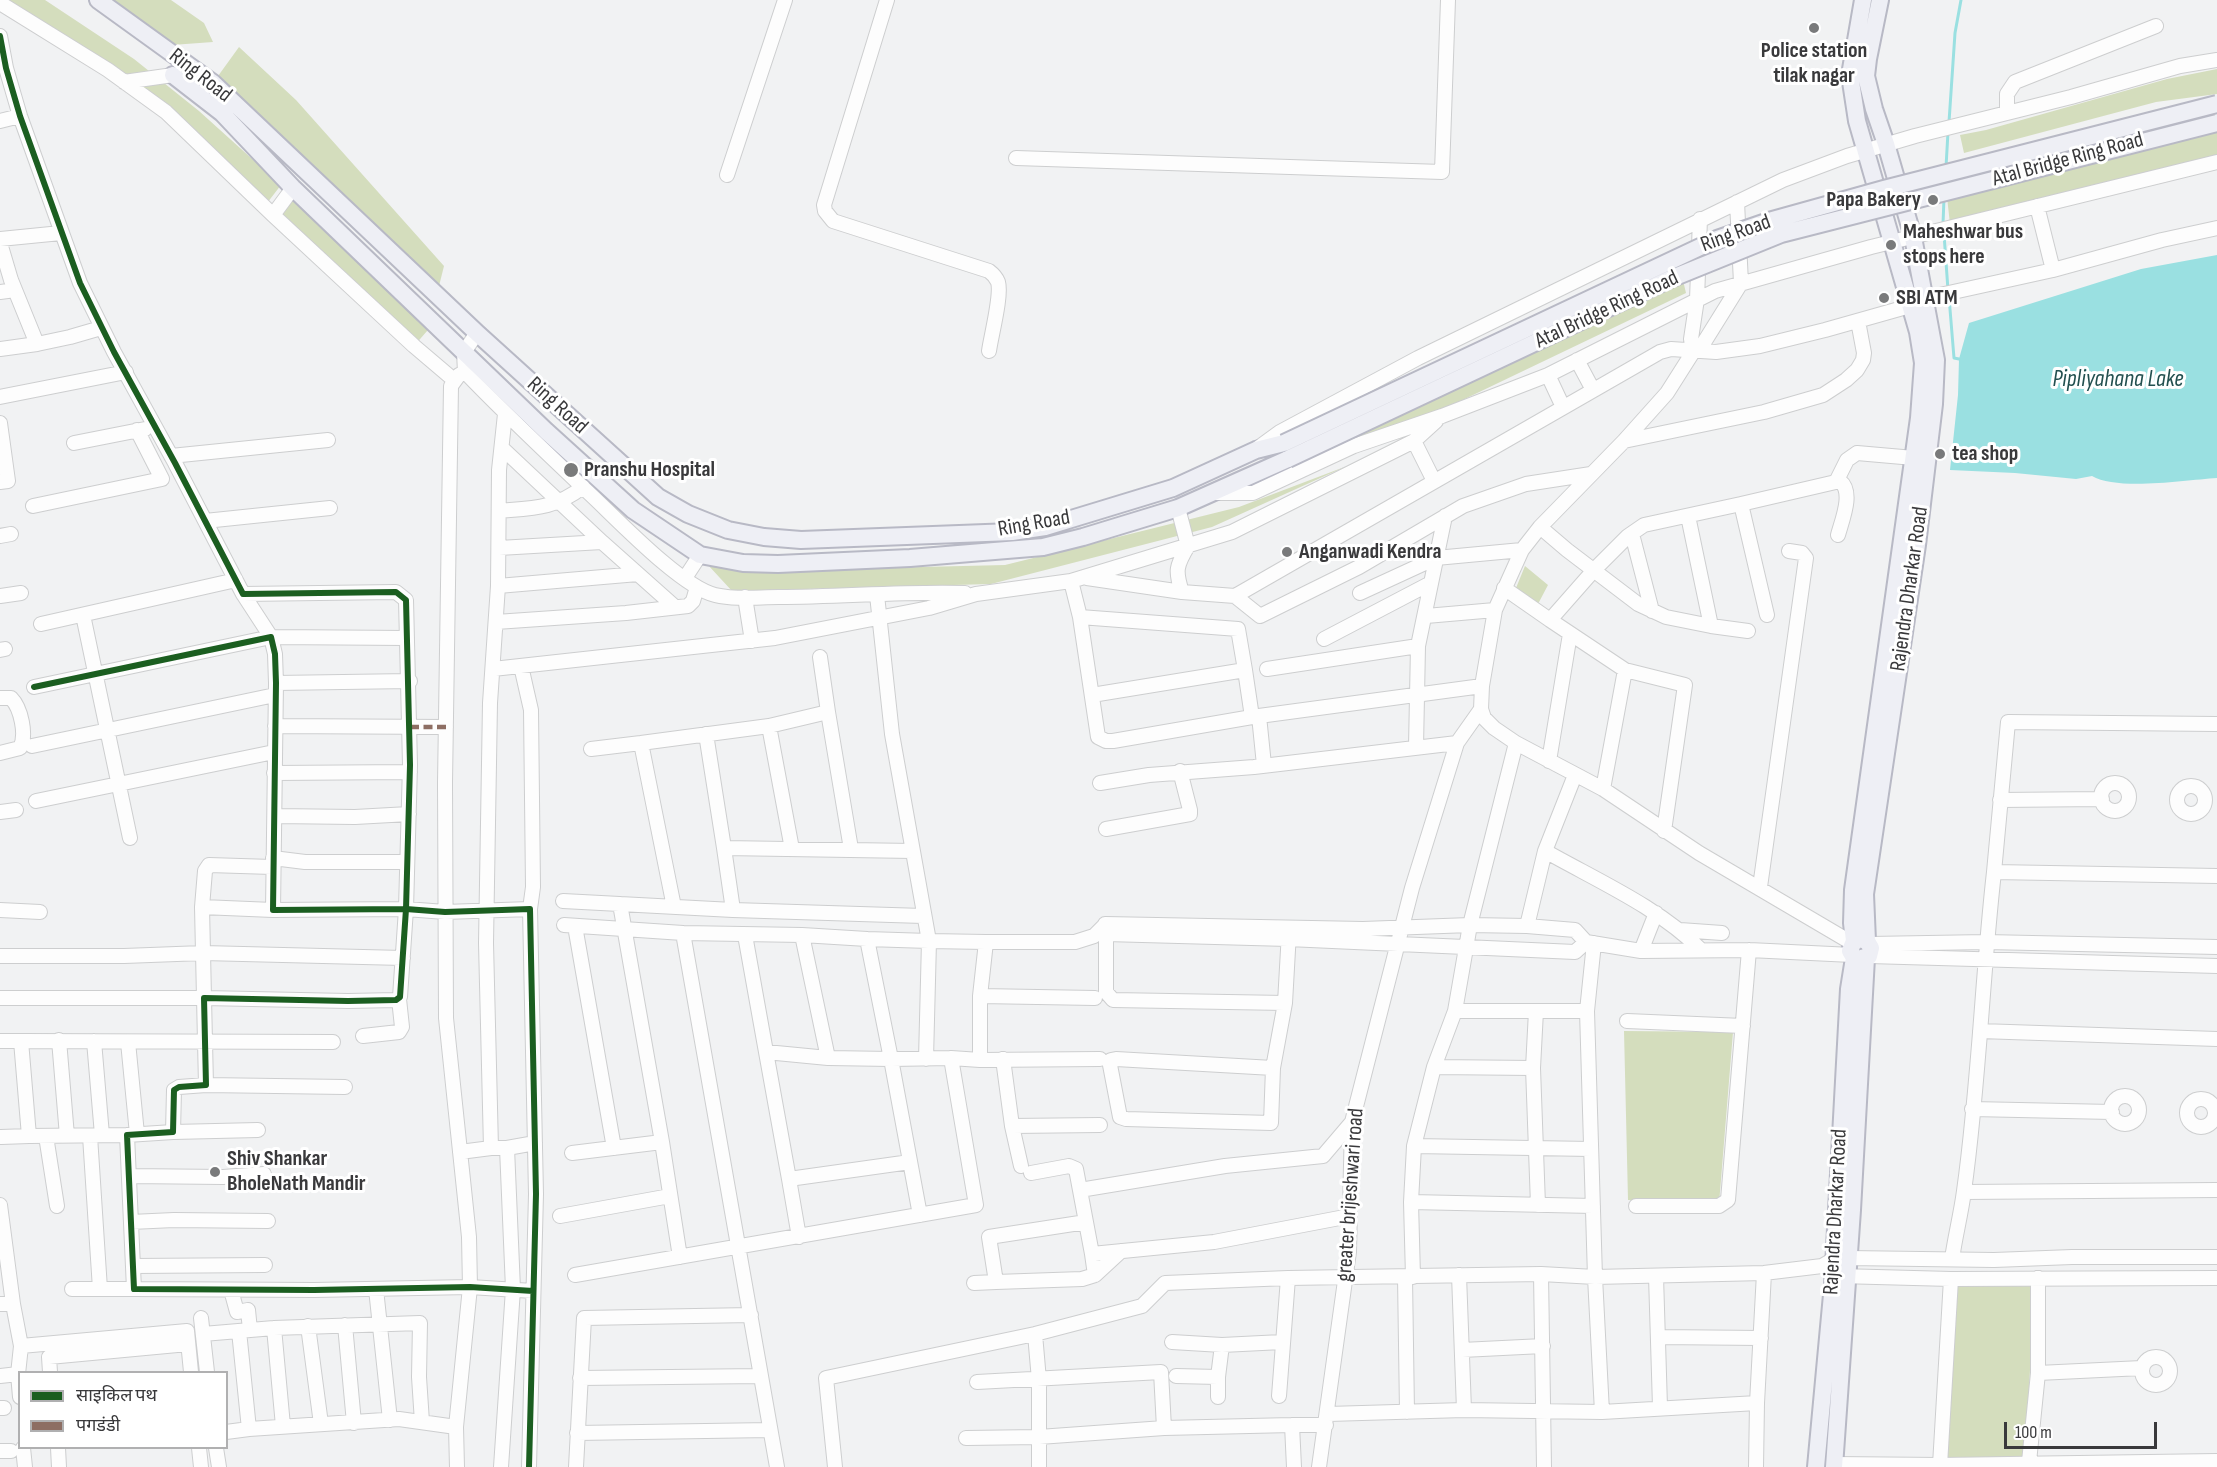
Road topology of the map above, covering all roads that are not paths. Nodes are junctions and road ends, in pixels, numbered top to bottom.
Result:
1 (98, 0) edge
2 (785, 0) edge
3 (887, 0) edge
4 (1448, 0) edge
5 (1863, 0) edge
6 (1880, 0) edge
7 (0, 3) edge
8 (2156, 26) dead end
9 (0, 36) edge
10 (2217, 60) edge
11 (3, 69) edge
12 (173, 75) joint
13 (124, 82) junction
14 (2217, 104) edge
15 (2007, 113) junction
16 (20, 117) junction
17 (0, 122) edge
18 (2217, 123) edge
19 (1886, 144) junction
20 (1866, 150) junction
21 (1016, 158) dead end
22 (2217, 162) edge
23 (727, 175) dead end
24 (293, 188) junction
25 (1737, 202) junction
26 (2037, 206) junction
27 (273, 215) junction
28 (1700, 219) junction
29 (2217, 228) edge
30 (61, 233) junction
31 (1913, 237) junction
32 (0, 241) edge
33 (1893, 242) junction
34 (2053, 270) junction
35 (1741, 283) junction
36 (15, 290) junction
37 (0, 292) edge
38 (1941, 295) junction
39 (1697, 299) junction
40 (1910, 306) junction
41 (1858, 321) junction
42 (101, 328) junction
43 (477, 333) junction
44 (37, 344) junction
45 (0, 349) edge
46 (989, 351) dead end
47 (464, 352) junction
48 (1693, 352) junction
49 (1577, 360) junction
50 (126, 372) junction
51 (1548, 375) junction
52 (460, 376) junction
53 (1593, 390) junction
54 (0, 397) edge
55 (1563, 407) junction
56 (505, 414) junction
57 (1442, 416) junction
58 (0, 423) edge
59 (156, 427) junction
60 (137, 430) junction
61 (328, 440) dead end
62 (1414, 441) junction
63 (1624, 441) junction
64 (74, 443) dead end
65 (2, 445) edge
66 (502, 447) junction
67 (1256, 450) junction
68 (1286, 451) junction
69 (171, 456) junction
70 (1914, 458) junction
71 (1591, 474) junction
72 (181, 475) junction
73 (162, 479) junction
74 (1837, 480) junction
75 (1434, 481) junction
76 (0, 482) edge
77 (583, 487) junction
78 (1214, 493) junction
79 (561, 502) junction
80 (1741, 504) junction
81 (33, 506) dead end
82 (330, 508) dead end
83 (1178, 508) junction
84 (499, 511) junction
85 (1445, 516) junction
86 (1688, 516) junction
87 (205, 521) junction
88 (1540, 527) junction
89 (1632, 534) junction
90 (1838, 535) dead end
91 (602, 542) junction
92 (1188, 546) junction
93 (499, 548) junction
94 (1522, 550) junction
95 (1789, 551) dead end
96 (700, 555) junction
97 (1436, 558) junction
98 (1594, 570) junction
99 (638, 574) junction
100 (685, 578) junction
101 (1085, 578) junction
102 (236, 580) junction
103 (1071, 581) junction
104 (1429, 584) junction
105 (498, 586) junction
106 (697, 587) junction
107 (1504, 588) junction
108 (1182, 592) junction
109 (21, 593) dead end
110 (1360, 593) dead end
111 (243, 594) junction
112 (976, 594) junction
113 (877, 595) junction
114 (0, 596) edge
115 (1235, 596) junction
116 (745, 597) junction
117 (675, 607) junction
118 (1495, 610) junction
119 (1652, 611) junction
120 (83, 615) junction
121 (1767, 615) dead end
122 (1426, 616) junction
123 (879, 617) junction
124 (1080, 617) junction
125 (1550, 620) junction
126 (496, 622) junction
127 (41, 624) dead end
128 (1711, 626) junction
129 (1748, 631) dead end
130 (1570, 634) junction
131 (271, 637) junction
132 (407, 638) junction
133 (1324, 639) dead end
134 (752, 640) junction
135 (1418, 646) junction
136 (820, 657) dead end
137 (521, 666) junction
138 (492, 669) junction
139 (1267, 669) dead end
140 (1625, 669) junction
141 (1245, 670) junction
142 (95, 674) junction
143 (410, 681) junction
144 (1482, 686) junction
145 (34, 687) dead end
146 (275, 689) junction
147 (1092, 695) junction
148 (1417, 695) junction
149 (0, 698) edge
150 (1481, 709) junction
151 (828, 712) junction
152 (2217, 724) edge
153 (275, 726) junction
154 (769, 726) junction
155 (410, 727) junction
156 (446, 727) junction
157 (107, 730) junction
158 (706, 734) junction
159 (641, 743) junction
160 (1457, 743) junction
161 (1516, 743) junction
162 (32, 746) dead end
163 (1416, 747) junction
164 (591, 749) dead end
165 (274, 752) junction
166 (0, 753) edge
167 (1549, 761) junction
168 (1264, 765) junction
169 (1180, 771) junction
170 (410, 772) junction
171 (274, 773) junction
172 (1575, 775) junction
173 (1100, 783) dead end
174 (119, 784) junction
175 (1603, 789) junction
176 (2102, 799) dead end
177 (2000, 800) junction
178 (36, 801) dead end
179 (16, 810) dead end
180 (0, 812) edge
181 (409, 814) junction
182 (275, 816) junction
183 (1106, 829) dead end
184 (1664, 831) junction
185 (130, 838) dead end
186 (724, 848) junction
187 (792, 849) junction
188 (851, 849) junction
189 (1545, 850) junction
190 (913, 851) junction
191 (407, 862) junction
192 (273, 863) junction
193 (1994, 872) junction
194 (2217, 876) edge
195 (1760, 887) junction
196 (563, 901) dead end
197 (620, 904) junction
198 (202, 907) junction
199 (674, 907) junction
200 (406, 909) junction
201 (530, 909) junction
202 (0, 910) edge
203 (273, 910) junction
204 (487, 910) junction
205 (733, 910) junction
206 (39, 912) dead end
207 (446, 912) junction
208 (1656, 913) junction
209 (923, 916) junction
210 (1470, 925) junction
211 (1527, 926) junction
212 (1403, 928) junction
213 (624, 929) junction
214 (1104, 930) junction
215 (1680, 930) junction
216 (683, 933) junction
217 (1289, 933) junction
218 (1722, 933) dead end
219 (745, 935) junction
220 (802, 935) junction
221 (1361, 936) junction
222 (867, 939) junction
223 (929, 941) junction
224 (986, 942) junction
225 (1986, 942) junction
226 (1590, 943) junction
227 (1399, 944) junction
228 (1467, 947) junction
229 (2217, 947) edge
230 (1701, 950) junction
231 (1749, 950) junction
232 (1861, 950) junction
233 (1641, 951) junction
234 (203, 953) junction
235 (0, 956) edge
236 (403, 958) junction
237 (1985, 958) junction
238 (2217, 966) edge
239 (980, 996) junction
240 (0, 998) edge
241 (204, 998) junction
242 (1095, 998) dead end
243 (399, 999) junction
244 (1285, 1003) junction
245 (1455, 1011) junction
246 (1536, 1011) junction
247 (1587, 1011) junction
248 (1627, 1021) dead end
249 (1743, 1026) junction
250 (1980, 1031) junction
251 (363, 1036) dead end
252 (2217, 1039) edge
253 (59, 1040) junction
254 (0, 1041) edge
255 (21, 1041) junction
256 (94, 1041) junction
257 (203, 1041) junction
258 (128, 1042) junction
259 (333, 1042) dead end
260 (766, 1052) junction
261 (828, 1058) junction
262 (951, 1058) junction
263 (891, 1059) junction
264 (926, 1059) junction
265 (1003, 1059) junction
266 (1100, 1059) dead end
267 (980, 1060) junction
268 (1434, 1067) junction
269 (1273, 1068) junction
270 (1533, 1068) junction
271 (206, 1085) junction
272 (345, 1087) dead end
273 (1972, 1109) junction
274 (2112, 1112) dead end
275 (1352, 1122) junction
276 (1100, 1125) dead end
277 (1012, 1126) junction
278 (258, 1130) dead end
279 (173, 1132) junction
280 (96, 1135) junction
281 (132, 1135) junction
282 (29, 1136) junction
283 (46, 1136) junction
284 (67, 1136) junction
285 (1, 1137) edge
286 (662, 1142) junction
287 (535, 1143) junction
288 (1413, 1146) junction
289 (492, 1148) junction
290 (507, 1148) junction
291 (614, 1148) junction
292 (1537, 1148) junction
293 (1591, 1149) junction
294 (460, 1152) junction
295 (572, 1153) dead end
296 (910, 1162) junction
297 (264, 1174) dead end
298 (129, 1176) junction
299 (789, 1179) junction
300 (1080, 1190) junction
301 (2217, 1190) edge
302 (1964, 1192) junction
303 (670, 1196) junction
304 (1411, 1202) junction
305 (1538, 1205) junction
306 (0, 1206) edge
307 (57, 1206) dead end
308 (1593, 1206) junction
309 (1636, 1206) dead end
310 (920, 1215) junction
311 (560, 1216) dead end
312 (1350, 1216) junction
313 (268, 1221) dead end
314 (131, 1222) junction
315 (1086, 1222) junction
316 (799, 1237) junction
317 (739, 1248) junction
318 (1121, 1251) junction
319 (1092, 1254) junction
320 (680, 1257) junction
321 (2217, 1257) edge
322 (1952, 1259) junction
323 (265, 1265) dead end
324 (134, 1266) junction
325 (1836, 1267) junction
326 (1764, 1272) junction
327 (1541, 1274) junction
328 (575, 1275) dead end
329 (1095, 1275) junction
330 (1459, 1275) junction
331 (1595, 1276) junction
332 (1656, 1276) junction
333 (1409, 1277) junction
334 (1288, 1278) junction
335 (1345, 1278) junction
336 (2038, 1278) junction
337 (2217, 1278) edge
338 (1951, 1279) junction
339 (996, 1282) junction
340 (974, 1283) dead end
341 (471, 1287) junction
342 (72, 1289) dead end
343 (100, 1289) junction
344 (134, 1289) junction
345 (376, 1289) junction
346 (513, 1289) junction
347 (231, 1290) junction
348 (533, 1291) junction
349 (6, 1304) edge
350 (751, 1315) junction
351 (201, 1318) dead end
352 (379, 1324) junction
353 (345, 1325) junction
354 (308, 1326) junction
355 (274, 1328) junction
356 (245, 1330) junction
357 (202, 1334) junction
358 (1035, 1334) junction
359 (1658, 1337) junction
360 (1761, 1338) junction
361 (1172, 1342) dead end
362 (1282, 1342) junction
363 (1222, 1345) junction
364 (21, 1346) junction
365 (1543, 1346) junction
366 (48, 1350) junction
367 (1462, 1350) junction
368 (2142, 1368) dead end
369 (18, 1371) edge
370 (50, 1371) edge
371 (191, 1371) edge
372 (207, 1371) edge
373 (2038, 1373) junction
374 (18, 1374) edge
375 (0, 1376) edge
376 (761, 1376) junction
377 (1176, 1376) dead end
378 (1218, 1377) junction
379 (580, 1378) junction
380 (1039, 1380) junction
381 (976, 1382) dead end
382 (1279, 1396) dead end
383 (1218, 1397) dead end
384 (1757, 1403) junction
385 (1660, 1407) junction
386 (1464, 1410) junction
387 (1407, 1412) junction
388 (1544, 1412) junction
389 (1602, 1412) junction
390 (390, 1420) junction
391 (1327, 1420) junction
392 (422, 1422) junction
393 (354, 1423) junction
394 (321, 1424) junction
395 (1293, 1425) junction
396 (283, 1426) junction
397 (456, 1427) junction
398 (1164, 1428) junction
399 (249, 1429) junction
400 (771, 1430) junction
401 (228, 1432) edge
402 (577, 1433) junction
403 (1040, 1437) junction
404 (966, 1438) dead end
405 (58, 1449) edge
406 (199, 1449) edge
407 (216, 1449) edge
408 (11, 1450) edge
409 (2217, 1461) edge
410 (2029, 1462) junction
411 (1940, 1465) junction
412 (1834, 1466) edge
413 (25, 1467) edge
414 (59, 1467) edge
415 (201, 1467) edge
416 (219, 1467) edge
417 (457, 1467) edge
418 (501, 1467) edge
419 (529, 1467) edge
420 (576, 1467) edge
421 (777, 1467) edge
422 (835, 1467) edge
423 (1039, 1467) edge
424 (1294, 1467) edge
425 (1318, 1467) edge
426 (1544, 1467) edge
427 (1756, 1467) edge
428 (1816, 1467) edge

1 - 43 main road, Ring Road
2 - 23 street
3 - 46 street
4 - 21 street
5 - 20 main road, Rajendra Dharkar Road
6 - 19 main road, Rajendra Dharkar Road
7 - 13 street
8 - 15 street
9 - 11 street
10 - 15 street
11 - 16 street
12 - 13 street
12 - 24 main road, Ring Road
13 - 27 street
14 - 68 main road, Ring Road, bridge
15 - 19 street
16 - 17 street
16 - 30 street
18 - 68 main road, Atal Bridge Ring Road, bridge
19 - 20 street
19 - 31 main road, Rajendra Dharkar Road
20 - 25 street
20 - 33 main road, Rajendra Dharkar Road
22 - 26 street
24 - 27 street
24 - 47 main road, Ring Road
25 - 28 street
25 - 35 street
26 - 31 street
26 - 34 street
27 - 52 street
28 - 39 street
28 - 67 street
29 - 34 street
30 - 32 street
30 - 42 street
31 - 33 street
31 - 38 main road, Rajendra Dharkar Road
32 - 36 street
33 - 35 street
33 - 40 main road, Rajendra Dharkar Road
34 - 38 street
35 - 39 street
35 - 48 street
36 - 37 street
36 - 44 street
38 - 232 main road, Rajendra Dharkar Road
39 - 48 street
39 - 49 street
40 - 41 street
40 - 70 main road, Rajendra Dharkar Road
41 - 48 street
41 - 63 street
42 - 44 street
42 - 50 street
43 - 47 street
43 - 67 main road, Ring Road
44 - 45 street
47 - 52 street
47 - 96 main road, Ring Road
48 - 53 street
48 - 63 street
49 - 51 street
49 - 53 street
50 - 54 street
50 - 59 street
51 - 55 street
51 - 57 street
52 - 56 street
52 - 156 street
53 - 55 street
55 - 75 street
56 - 66 street
56 - 77 street
57 - 62 street
57 - 78 street
58 - 65 street
59 - 60 street
59 - 69 street
60 - 64 street
60 - 73 street
61 - 69 street
62 - 75 street
62 - 92 street
63 - 71 street
65 - 76 street
66 - 79 street
66 - 84 street
67 - 68 main road, Ring Road
68 - 78 main road, Ring Road
69 - 72 street
70 - 74 street
70 - 232 main road, Rajendra Dharkar Road
71 - 85 street
71 - 88 street
72 - 73 street
72 - 87 street
73 - 81 street
74 - 80 street
74 - 90 street
75 - 115 street
77 - 79 street
77 - 100 street
78 - 83 main road, Ring Road
79 - 84 street
79 - 91 street
80 - 86 street
80 - 121 street
82 - 87 street
83 - 92 street
83 - 96 main road, Ring Road
84 - 93 street
85 - 97 street
85 - 115 street
86 - 89 street
86 - 128 street
87 - 102 street
88 - 94 street
88 - 98 street
89 - 98 street
89 - 119 street
91 - 93 street
91 - 99 street
92 - 101 street
92 - 108 street
93 - 105 street
94 - 97 street
94 - 107 street
95 - 195 street
96 - 100 street
97 - 104 street
97 - 110 street
98 - 119 street
98 - 125 street
99 - 105 street
99 - 117 street
100 - 106 street
101 - 103 street
101 - 108 street
102 - 111 street
102 - 120 street
103 - 112 street
103 - 124 street
104 - 122 street
104 - 133 street
105 - 126 street
106 - 116 street
106 - 117 street
107 - 118 street
107 - 125 street
108 - 115 street
109 - 114 street
111 - 131 street
111 - 132 street
112 - 113 street
112 - 123 street
113 - 116 street
113 - 123 street
116 - 134 street
117 - 126 street
118 - 122 street
118 - 144 street
119 - 128 street
120 - 127 street
120 - 142 street
122 - 135 street
123 - 134 street
123 - 190 street
124 - 141 street
124 - 147 street
125 - 130 street
126 - 138 street
128 - 129 street
130 - 140 street
130 - 167 street
131 - 132 street
131 - 142 street
131 - 146 street
132 - 143 street
134 - 137 street
135 - 139 street
135 - 148 street
136 - 151 street
137 - 138 street
137 - 201 street
138 - 204 street
140 - 175 street
140 - 184 street
141 - 147 street
141 - 147 street
142 - 145 street
142 - 157 street
143 - 146 street
143 - 155 street
144 - 148 street
144 - 150 street
146 - 153 street
146 - 157 street
148 - 163 street
148 - 168 street
149 - 166 street
150 - 160 street, greater brijeshwari road
150 - 161 street
151 - 154 street
151 - 188 street
152 - 177 street
153 - 155 street
153 - 165 street
154 - 158 street
154 - 187 street
155 - 156 street
155 - 170 street
156 - 207 street
157 - 162 street
157 - 174 street
158 - 159 street
158 - 186 street
159 - 164 street
159 - 199 street
160 - 163 street
160 - 212 street, greater brijeshwari road
161 - 167 street
161 - 210 street
163 - 168 street
165 - 171 street
165 - 174 street
167 - 172 street
168 - 169 street
169 - 173 street
169 - 183 street
170 - 171 street
170 - 181 street
171 - 182 street
172 - 175 street
172 - 189 street
174 - 178 street
174 - 185 street
175 - 184 street
176 - 177 street
177 - 193 street
179 - 180 street
181 - 182 street
181 - 191 street
182 - 192 street
184 - 195 street
186 - 187 street
186 - 205 street
187 - 188 street
188 - 190 street
189 - 208 street
189 - 211 street
190 - 209 street
191 - 192 street
191 - 200 street
192 - 198 street
192 - 203 street
193 - 194 street
193 - 225 street
195 - 232 street
196 - 197 street
197 - 199 street
197 - 213 street
198 - 203 street
198 - 234 street
199 - 205 street
200 - 203 street
200 - 207 street
200 - 236 street
201 - 204 street
201 - 287 street
202 - 206 street
204 - 207 street
204 - 289 street
205 - 209 street
207 - 294 street
208 - 215 street
208 - 233 street
209 - 223 street
210 - 211 street
210 - 212 street
210 - 228 street
211 - 226 street
212 - 221 street
212 - 227 street, greater brijeshwari road
213 - 216 street
213 - 286 street
213 - 291 street
214 - 217 street
214 - 224 street
214 - 244 street
215 - 218 street
215 - 230 street
216 - 219 street
216 - 317 street
217 - 221 street
217 - 244 street
219 - 220 street
219 - 260 street
220 - 222 street
220 - 261 street
221 - 227 street
222 - 223 street
222 - 263 street
223 - 224 street
223 - 264 street
224 - 239 street
225 - 229 street
225 - 232 street
225 - 237 street
226 - 228 street
226 - 233 street
226 - 247 street
227 - 228 street
227 - 275 street, greater brijeshwari road
228 - 245 street
230 - 231 street
230 - 233 street
231 - 232 street
231 - 249 street
232 - 237 street
232 - 325 main road, Rajendra Dharkar Road
234 - 235 street
234 - 236 street
234 - 241 street
236 - 243 street
237 - 238 street
237 - 250 street
239 - 242 street
239 - 267 street
240 - 241 street
241 - 243 street
241 - 257 street
243 - 251 street
244 - 269 street
245 - 246 street
245 - 268 street
246 - 247 street
246 - 270 street
247 - 293 street
248 - 249 street
249 - 309 street
250 - 252 street
250 - 273 street
253 - 255 street
253 - 256 street
253 - 284 street
254 - 255 street
255 - 282 street
256 - 258 street
256 - 280 street
257 - 258 street
257 - 259 street
257 - 271 street
258 - 281 street
260 - 261 street
260 - 299 street
261 - 263 street
262 - 264 street
262 - 267 street
262 - 310 street
263 - 264 street
263 - 296 street
265 - 266 street
265 - 267 street
265 - 277 street
268 - 270 street
268 - 288 street
269 - 269 street
270 - 292 street
271 - 272 street
271 - 279 street
273 - 274 street
273 - 302 street
275 - 300 street
275 - 312 street, greater brijeshwari road
276 - 277 street
277 - 300 street
278 - 279 street
279 - 281 street
280 - 281 street
280 - 284 street
280 - 343 street
281 - 298 street
282 - 283 street
282 - 285 street
283 - 284 street
283 - 307 street
286 - 291 street
286 - 303 street
287 - 290 street
287 - 348 street
288 - 292 street
288 - 304 street
289 - 290 street
289 - 294 street
290 - 346 street
291 - 295 street
292 - 293 street
292 - 305 street
293 - 308 street
294 - 341 street
296 - 299 street
296 - 310 street
297 - 298 street
298 - 314 street
299 - 316 street
300 - 315 street
301 - 302 street
302 - 322 street
303 - 311 street
303 - 320 street
304 - 305 street
304 - 333 street
305 - 308 street
306 - 349 street
308 - 331 street
310 - 316 street
312 - 318 street
312 - 335 street, greater brijeshwari road
313 - 314 street
314 - 324 street
315 - 319 street
315 - 339 street
316 - 317 street
317 - 320 street
317 - 350 street
318 - 319 street
318 - 329 street
319 - 329 street
320 - 328 street
321 - 322 street
322 - 325 street
323 - 324 street
324 - 344 street
325 - 326 street
325 - 338 street
325 - 412 main road, Rajendra Dharkar Road
325 - 428 main road, Rajendra Dharkar Road
326 - 332 street
326 - 360 street
327 - 330 street
327 - 331 street
327 - 365 street
329 - 339 street
330 - 333 street
330 - 367 street
331 - 332 street
331 - 389 street
332 - 359 street
333 - 335 street
333 - 387 street
334 - 335 street
334 - 358 street
334 - 362 street
335 - 391 street, greater brijeshwari road
336 - 337 street
336 - 338 street
336 - 373 street
338 - 411 street
339 - 340 street
341 - 345 street
341 - 346 street
341 - 397 street
342 - 343 street
343 - 344 street
344 - 347 street
345 - 347 street
345 - 352 street
346 - 348 street
346 - 418 street
347 - 356 street
348 - 419 street
349 - 364 street
350 - 376 street
350 - 379 street
351 - 357 street
352 - 353 street
352 - 390 street
352 - 392 street
353 - 354 street
353 - 393 street
354 - 355 street
354 - 394 street
355 - 356 street
355 - 396 street
356 - 357 street
356 - 399 street
357 - 372 street
358 - 380 street
358 - 422 street
359 - 360 street
359 - 385 street
360 - 384 street
361 - 363 street
362 - 363 street
362 - 382 street
363 - 378 street
364 - 366 street
364 - 369 street
365 - 367 street
365 - 388 street
366 - 370 street
366 - 371 street
367 - 386 street
368 - 373 street
373 - 410 street
374 - 375 street
376 - 379 street
376 - 400 street
377 - 378 street
378 - 383 street
379 - 402 street
380 - 381 street
380 - 398 street
380 - 403 street
384 - 385 street
384 - 427 street
385 - 389 street
386 - 387 street
386 - 388 street
387 - 391 street
388 - 389 street
388 - 426 street
390 - 392 street
390 - 393 street
391 - 395 street
391 - 425 street, greater brijeshwari road
392 - 397 street
393 - 394 street
394 - 396 street
395 - 398 street
395 - 424 street
396 - 399 street
397 - 417 street
398 - 403 street
399 - 401 street
400 - 402 street
400 - 421 street
402 - 420 street
403 - 404 street
403 - 423 street
405 - 414 street
406 - 415 street
407 - 416 street
408 - 413 street
409 - 410 street
410 - 411 street
411 - 412 street

